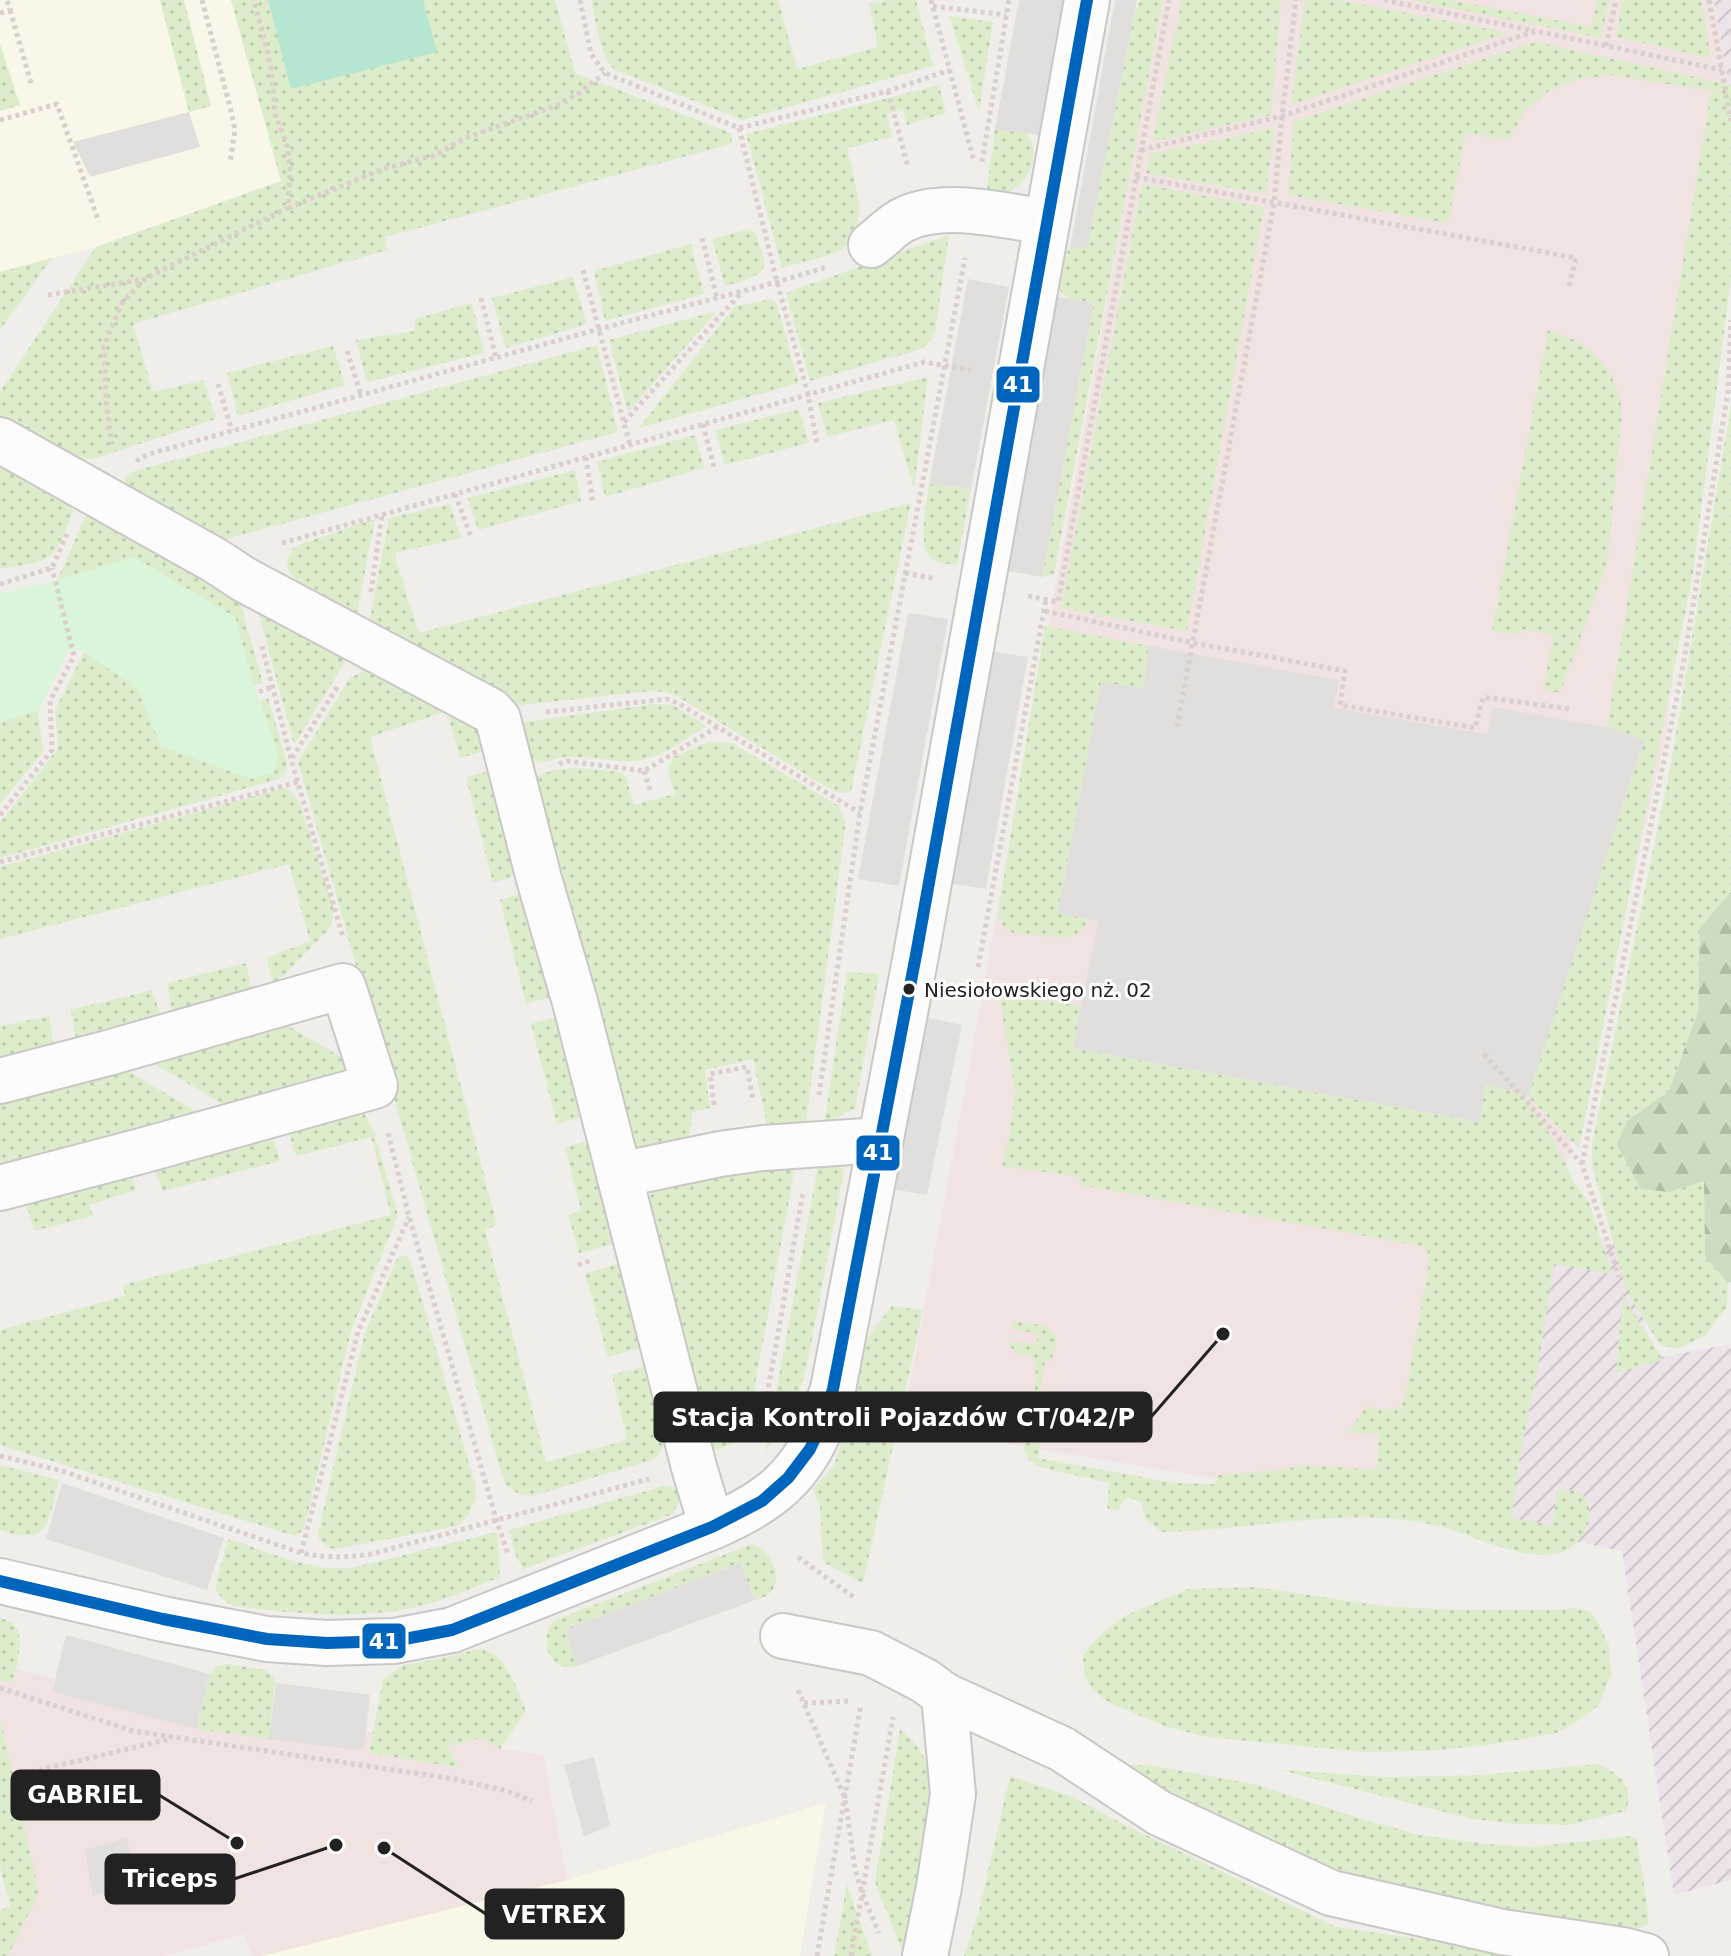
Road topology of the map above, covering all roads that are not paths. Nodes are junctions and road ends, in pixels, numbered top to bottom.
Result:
1 (1087, 0) edge
2 (1047, 222) junction
3 (871, 245) road end
4 (0, 440) edge
5 (0, 1081) edge
6 (880, 1140) junction
7 (619, 1175) junction
8 (0, 1188) edge
9 (712, 1527) junction
10 (0, 1581) edge
11 (783, 1636) road end
12 (944, 1695) junction
13 (925, 1956) edge
14 (1646, 1956) edge

1 - 2 street
2 - 3 street
2 - 6 street
4 - 7 street
5 - 8 street
6 - 7 street
6 - 9 street
7 - 9 street
9 - 10 street
11 - 12 street
12 - 13 street
12 - 14 street

